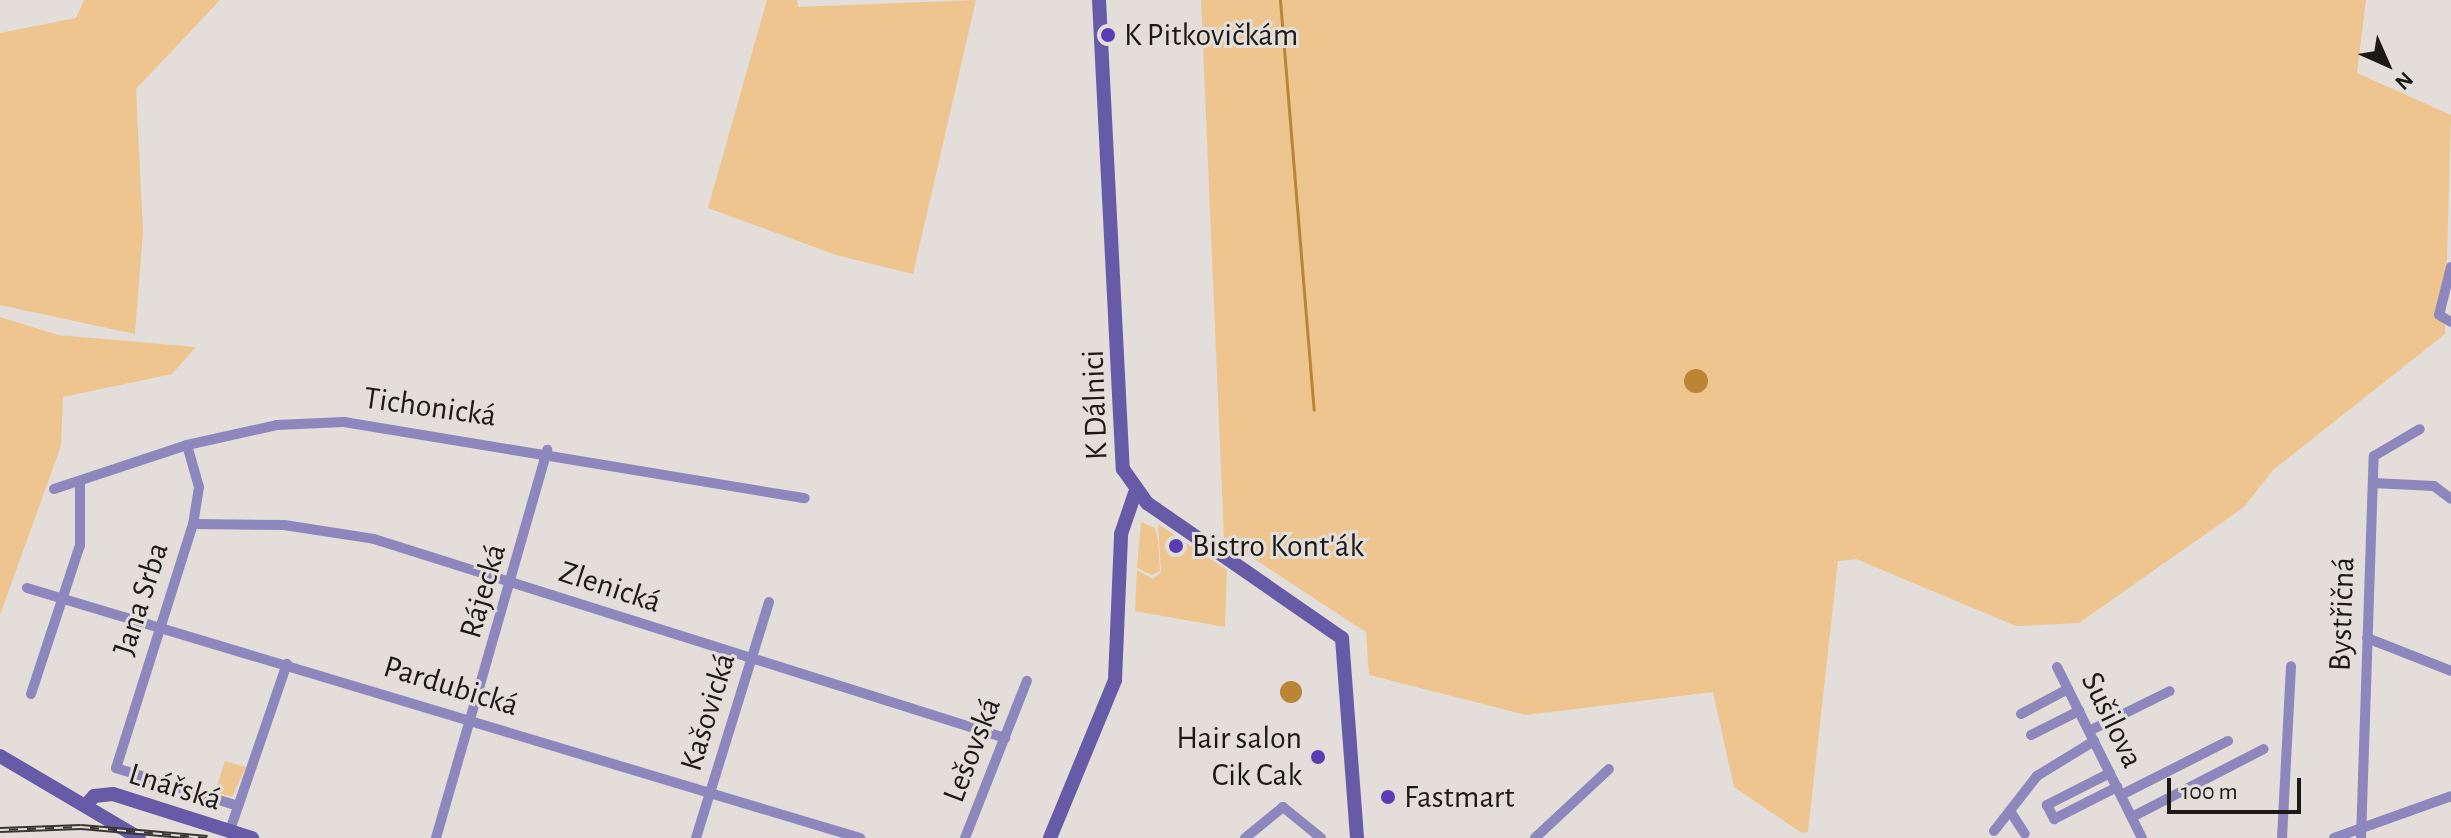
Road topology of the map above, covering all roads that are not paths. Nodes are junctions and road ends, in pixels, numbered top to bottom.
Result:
1 (1099, 0) edge
2 (2451, 267) edge
3 (2451, 322) edge
4 (2420, 429) dead end
5 (187, 445) junction
6 (547, 450) junction
7 (2373, 483) junction
8 (80, 485) junction
9 (54, 489) dead end
10 (1135, 493) junction
11 (805, 498) dead end
12 (2451, 499) edge
13 (193, 524) junction
14 (514, 584) junction
15 (27, 588) dead end
16 (65, 596) junction
17 (769, 602) dead end
18 (159, 624) junction
19 (2367, 638) junction
20 (751, 660) junction
21 (287, 664) junction
22 (2291, 666) dead end
23 (2057, 667) dead end
24 (2451, 671) edge
25 (1027, 681) dead end
26 (2068, 689) junction
27 (2170, 691) dead end
28 (31, 694) dead end
29 (2079, 711) junction
30 (2021, 714) dead end
31 (471, 720) junction
32 (2031, 735) dead end
33 (2092, 736) junction
34 (1005, 738) junction
35 (2228, 741) dead end
36 (2264, 749) dead end
37 (0, 756) edge
38 (116, 768) joint
39 (1609, 769) dead end
40 (2110, 773) junction
41 (2119, 791) junction
42 (710, 792) junction
43 (2451, 796) edge
44 (86, 805) junction
45 (238, 806) junction
46 (2010, 811) junction
47 (2132, 817) junction
48 (1994, 831) dead end
49 (229, 833) junction
50 (2025, 834) dead end
51 (2361, 834) edge
52 (1318, 835) edge
53 (139, 838) edge
54 (252, 838) edge
55 (436, 838) edge
56 (696, 838) edge
57 (860, 838) edge
58 (965, 838) edge
59 (1050, 838) edge
60 (1245, 838) edge
61 (1357, 838) edge
62 (1535, 838) edge
63 (2142, 838) edge
64 (2282, 838) edge
65 (2334, 838) edge

1 - 10 street, K Dálnici
2 - 3 street
4 - 7 street, Bystřičná
5 - 6 street, Tichonická
5 - 8 street, Tichonická
5 - 13 street, Jana Srba
6 - 11 street, Tichonická
6 - 14 street, Rájecká
7 - 12 street
7 - 19 street, Bystřičná
8 - 9 street, Tichonická
8 - 16 street
10 - 59 street, K Dálnici
10 - 61 street
13 - 14 street, Zlenická
13 - 18 street, Jana Srba
14 - 20 street, Zlenická
14 - 31 street, Rájecká
15 - 16 street, Pardubická
16 - 18 street, Pardubická
16 - 28 street
17 - 20 street, Kašovická
18 - 21 street, Pardubická
18 - 38 street, Jana Srba
19 - 24 street
19 - 51 street, Bystřičná
20 - 34 street, Zlenická
20 - 42 street, Kašovická
21 - 31 street, Pardubická
21 - 45 street
22 - 64 street
23 - 26 street, Sušilova
25 - 34 street, Lešovská
26 - 29 street, Sušilova
26 - 30 street
27 - 33 street
29 - 32 street
29 - 33 street, Sušilova
31 - 42 street, Pardubická
31 - 55 street, Rájecká
33 - 40 street, Sušilova
33 - 46 street
34 - 58 street, Lešovská
35 - 41 street
36 - 47 street
37 - 44 street
38 - 45 street, Lnářská
39 - 62 street
40 - 41 street, Sušilova
40 - 41 street
41 - 47 street, Sušilova
42 - 56 street, Kašovická
42 - 57 street, Pardubická
43 - 51 street
44 - 49 street, Lnářská
44 - 53 street
45 - 49 street
46 - 48 street
46 - 50 street
47 - 63 street, Sušilova
49 - 54 street, Lnářská
51 - 65 street
52 - 60 street

